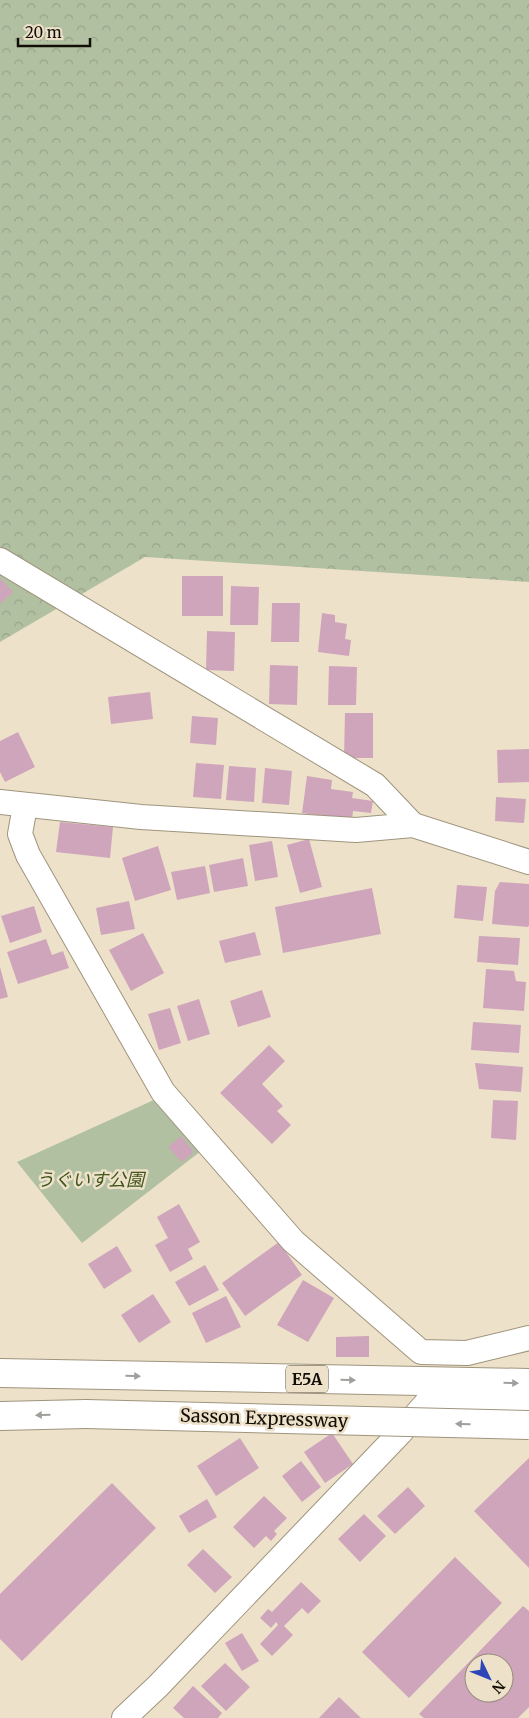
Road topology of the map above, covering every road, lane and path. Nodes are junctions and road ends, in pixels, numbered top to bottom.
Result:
1 (0, 560) edge
2 (0, 802) edge
3 (25, 806) junction
4 (413, 825) junction
5 (529, 862) edge
6 (529, 1338) edge
7 (0, 1373) edge
8 (529, 1383) edge
9 (529, 1402) edge
10 (0, 1416) edge
11 (529, 1425) edge
12 (124, 1718) edge

1 - 4 street
2 - 3 street
3 - 4 street
3 - 6 street
4 - 5 street
7 -> 8 highway, E5A
9 - 12 street
11 -> 10 highway, Sasson Expressway, bridge

